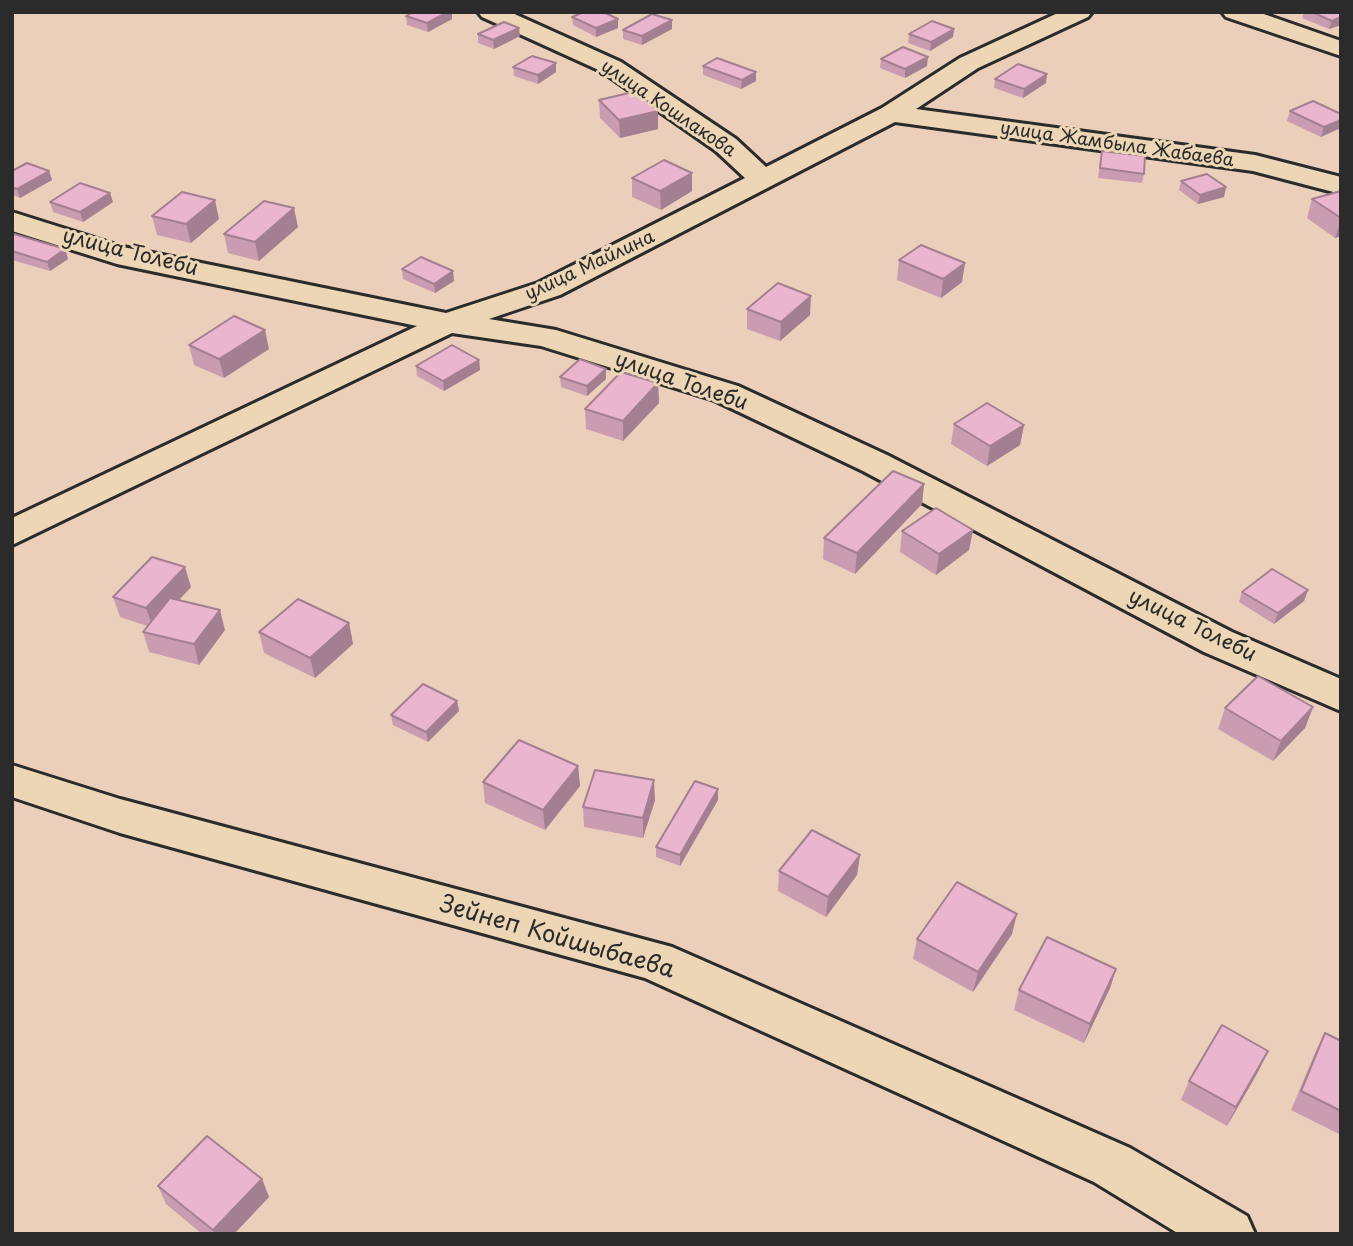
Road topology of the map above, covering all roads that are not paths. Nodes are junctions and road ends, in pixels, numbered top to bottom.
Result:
1 (490, 12) edge
2 (1080, 12) edge
3 (1234, 12) edge
4 (1341, 49) edge
5 (891, 114) junction
6 (764, 180) junction
7 (1341, 186) edge
8 (12, 221) edge
9 (448, 323) junction
10 (12, 533) edge
11 (1341, 696) edge
12 (12, 781) edge
13 (1228, 1234) edge

1 - 6 street, улица Кошлакова
2 - 5 street, улица Майлина
3 - 4 street
5 - 6 street, улица Майлина
5 - 7 street, улица Жамбыла Жабаева
6 - 9 street, улица Майлина
8 - 9 street, улица Толеби
9 - 10 street, улица Майлина
9 - 11 street, улица Толеби
12 - 13 street, Зейнеп Койшыбаева

